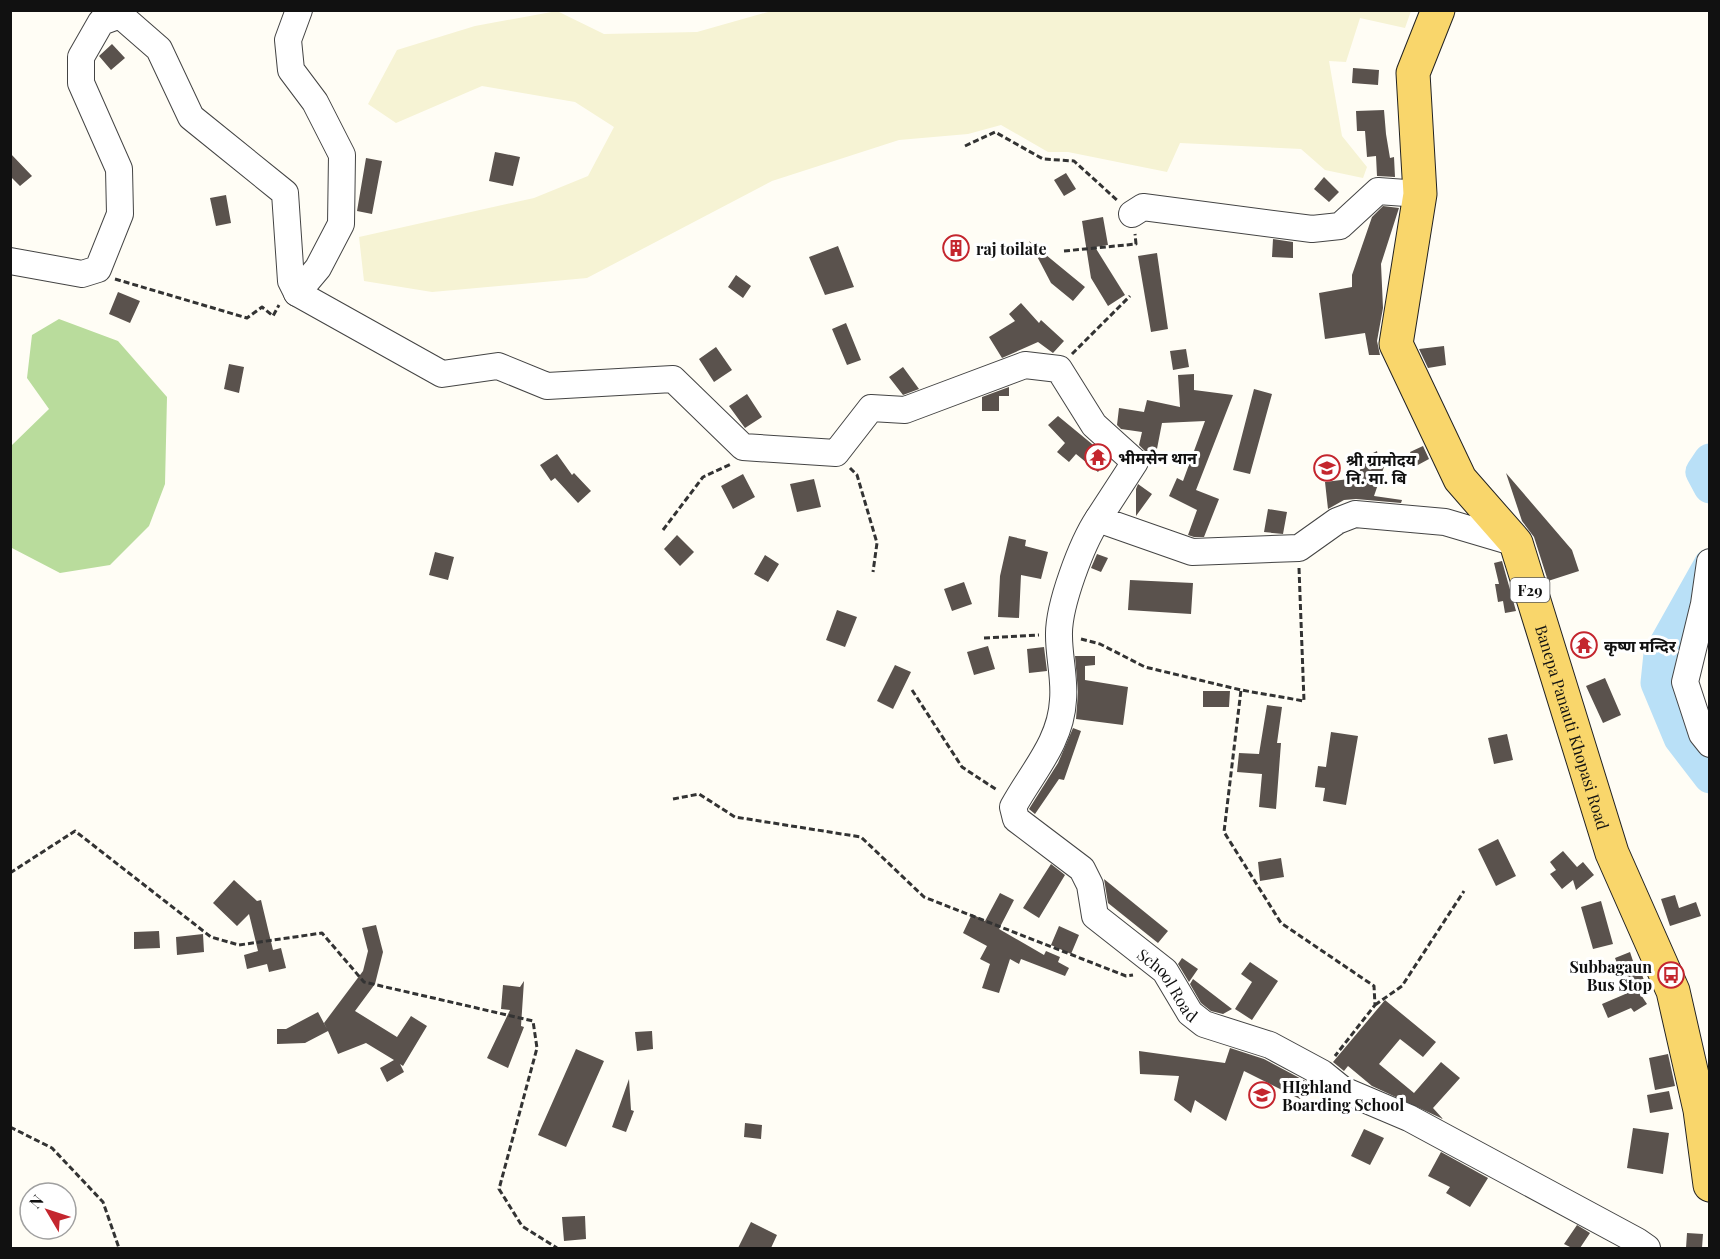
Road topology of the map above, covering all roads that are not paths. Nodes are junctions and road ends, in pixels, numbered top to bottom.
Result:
1 (299, 10) edge
2 (1438, 10) edge
3 (1420, 194) junction
4 (1132, 214) road end
5 (10, 261) edge
6 (294, 287) junction
7 (1098, 519) junction
8 (1516, 543) junction
9 (1710, 562) edge
10 (1710, 744) edge
11 (1710, 1185) edge
12 (1647, 1248) edge

1 - 6 street
2 - 3 main road, Banepa Panauti Khopasi Road / F29
3 - 4 street
3 - 8 main road, Banepa Panauti Khopasi Road / F29
5 - 6 street
6 - 7 street
7 - 8 street
7 - 12 street, School Road
8 - 11 main road, Banepa Panauti Khopasi Road / F29
9 - 10 street

